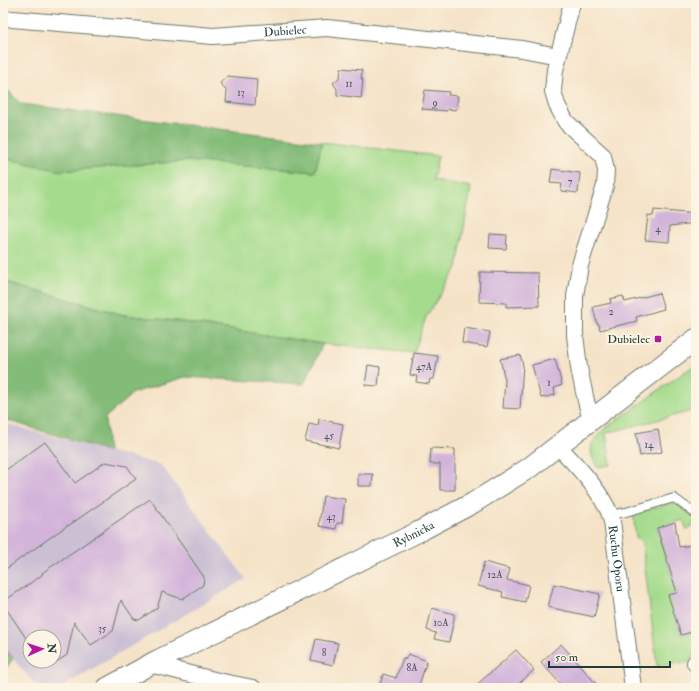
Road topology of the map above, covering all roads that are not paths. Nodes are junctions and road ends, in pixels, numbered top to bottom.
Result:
1 (572, 3) edge
2 (12, 18) dead end
3 (558, 56) junction
4 (696, 339) edge
5 (591, 420) junction
6 (558, 446) junction
7 (696, 514) edge
8 (610, 515) junction
9 (150, 664) junction
10 (107, 688) edge
11 (253, 688) edge
12 (633, 688) edge

1 - 3 street
2 - 3 street, Dubielec
3 - 5 street
4 - 5 street, Rybnicka
5 - 6 street, Rybnicka
6 - 8 street, Ruchu Oporu
6 - 9 street, Rybnicka
7 - 8 lane
8 - 12 street, Ruchu Oporu
9 - 10 street, Rybnicka
9 - 11 street

